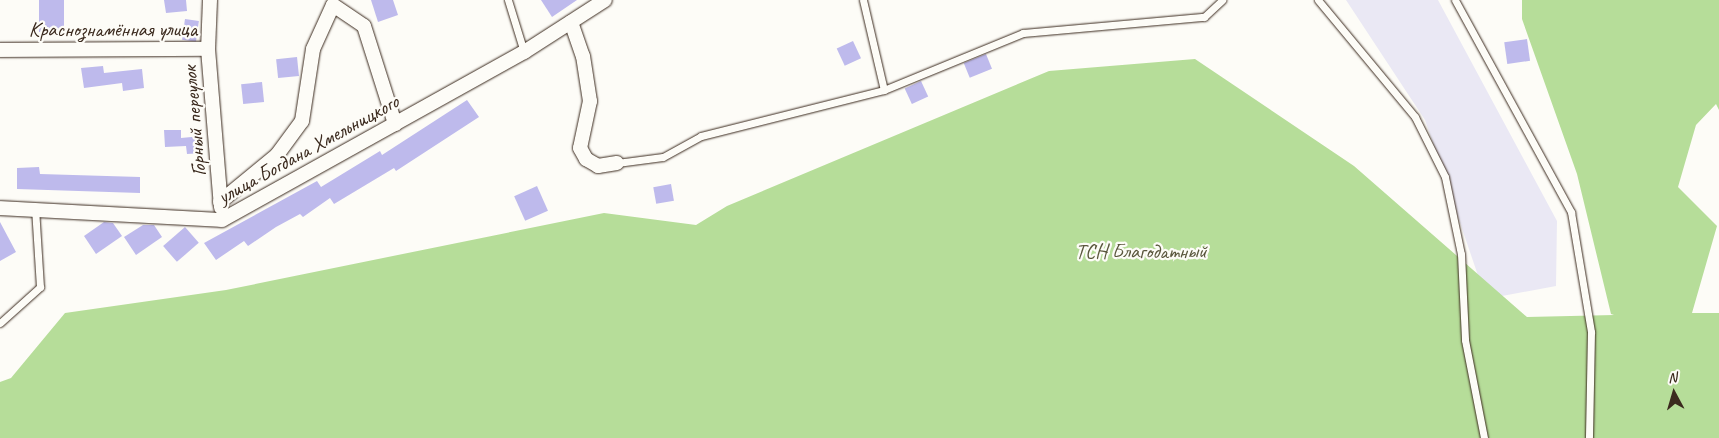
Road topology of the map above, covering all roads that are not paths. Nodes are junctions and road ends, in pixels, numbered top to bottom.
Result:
1 (210, 0) edge
2 (508, 0) edge
3 (605, 0) edge
4 (863, 0) edge
5 (1222, 0) edge
6 (1318, 0) edge
7 (1455, 0) edge
8 (571, 22) junction
9 (208, 49) junction
10 (0, 50) edge
11 (524, 52) junction
12 (884, 90) junction
13 (395, 124) junction
14 (617, 164) joint
15 (220, 202) junction
16 (35, 207) junction
17 (0, 208) edge
18 (222, 220) junction
19 (0, 323) edge
20 (1484, 438) edge
21 (1588, 438) edge

1 - 9 street, Краснознамённая улица
2 - 11 lane
3 - 8 street, улица Богдана Хмельницкого
4 - 12 lane
5 - 12 lane
6 - 20 lane
7 - 21 lane
8 - 11 street, улица Богдана Хмельницкого
8 - 14 street
9 - 10 street, Краснознамённая улица
9 - 15 street, Горный переулок
11 - 13 street, улица Богдана Хмельницкого
12 - 14 lane
13 - 15 street
13 - 18 street, улица Богдана Хмельницкого
15 - 18 street, Горный переулок
16 - 17 street, улица Богдана Хмельницкого
16 - 18 street, улица Богдана Хмельницкого
16 - 19 lane

